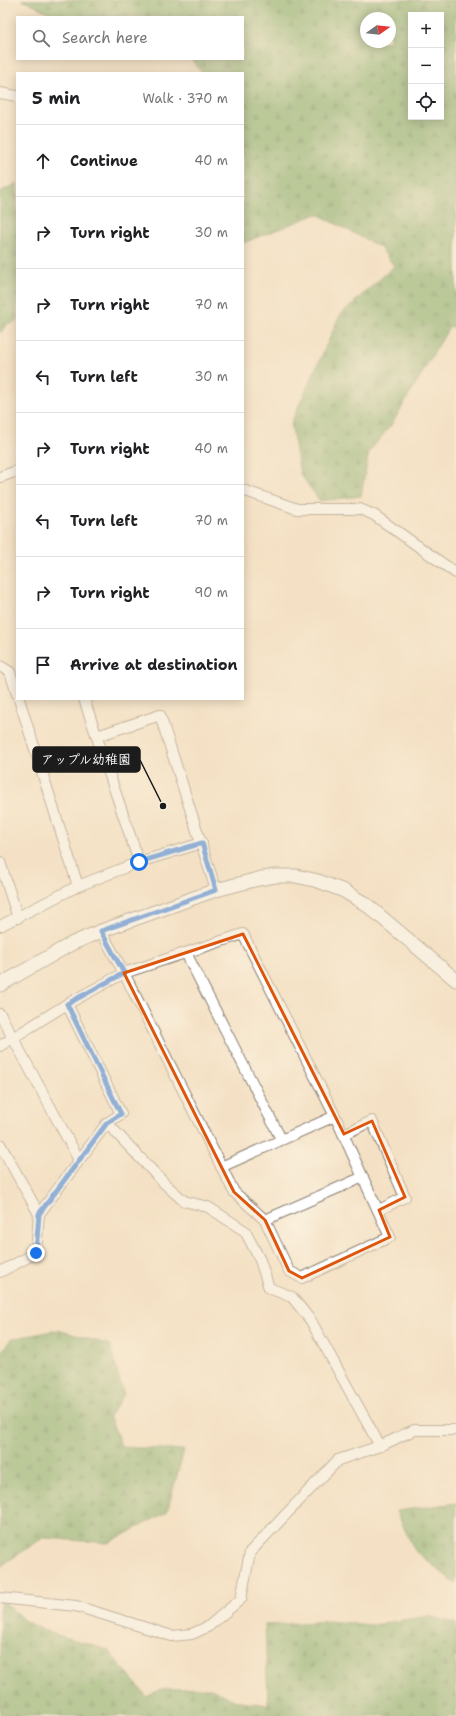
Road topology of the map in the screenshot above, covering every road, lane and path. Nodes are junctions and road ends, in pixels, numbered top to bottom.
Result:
1 (0, 93) edge
2 (16, 96) edge
3 (16, 471) edge
4 (0, 477) edge
5 (244, 490) edge
6 (456, 573) edge
7 (0, 666) edge
8 (16, 691) edge
9 (18, 700) edge
10 (84, 700) edge
11 (97, 736) junction
12 (202, 843) junction
13 (0, 862) edge
14 (139, 862) junction
15 (78, 886) junction
16 (216, 890) junction
17 (18, 918) junction
18 (0, 926) edge
19 (101, 931) junction
20 (186, 952) junction
21 (124, 973) junction
22 (456, 980) edge
23 (0, 985) edge
24 (67, 1004) junction
25 (0, 1014) edge
26 (12, 1038) junction
27 (0, 1046) edge
28 (335, 1116) junction
29 (107, 1123) junction
30 (344, 1134) junction
31 (281, 1139) junction
32 (0, 1144) edge
33 (79, 1160) junction
34 (221, 1167) junction
35 (363, 1177) junction
36 (378, 1210) junction
37 (39, 1214) junction
38 (265, 1220) junction
39 (1, 1270) edge
40 (456, 1430) edge
41 (380, 1446) junction
42 (0, 1598) edge

1 - 2 street
3 - 4 street
5 - 6 street
7 - 8 street
9 - 15 street
10 - 11 street
11 - 12 street
11 - 14 street
12 - 14 street
12 - 16 street
13 - 17 street
14 - 15 street
15 - 17 street
16 - 19 street
16 - 22 street
17 - 18 street
19 - 21 street
19 - 23 street
20 - 21 street
20 - 28 street
20 - 31 street
21 - 24 street
21 - 34 street
24 - 26 street
24 - 29 street
25 - 26 street
26 - 27 street
26 - 33 street
28 - 30 street
28 - 31 street
29 - 33 street
29 - 41 street
30 - 35 street
30 - 36 street
31 - 34 street
32 - 37 street
33 - 37 street
34 - 38 street
35 - 36 street
35 - 38 street
36 - 38 street
37 - 39 street
40 - 41 street
41 - 42 street

